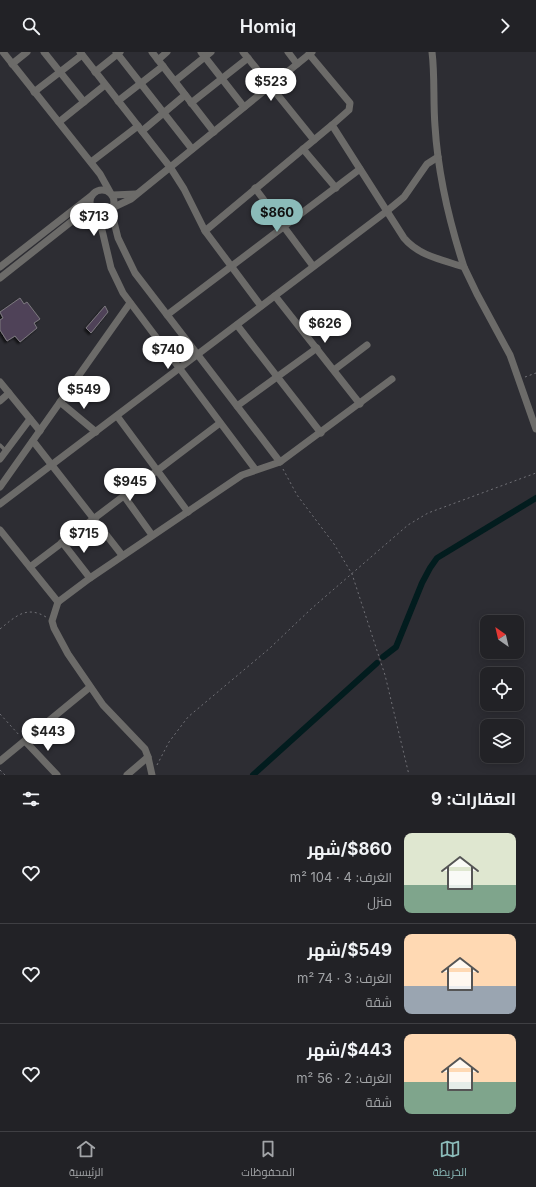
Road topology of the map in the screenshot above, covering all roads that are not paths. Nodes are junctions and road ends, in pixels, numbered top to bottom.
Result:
1 (3, 52) edge
2 (27, 52) edge
3 (44, 52) edge
4 (152, 52) edge
5 (167, 52) edge
6 (288, 52) edge
7 (432, 52) edge
8 (118, 53) edge
9 (311, 53) edge
10 (81, 54) edge
11 (206, 54) edge
12 (245, 55) edge
13 (158, 60) junction
14 (12, 64) junction
15 (297, 64) junction
16 (163, 66) junction
17 (60, 72) junction
18 (96, 72) junction
19 (222, 78) junction
20 (175, 82) junction
21 (105, 84) junction
22 (141, 84) junction
23 (270, 86) junction
24 (34, 92) junction
25 (185, 95) junction
26 (118, 101) junction
27 (84, 102) junction
28 (192, 103) junction
29 (244, 107) junction
30 (164, 113) junction
31 (59, 122) junction
32 (332, 125) junction
33 (140, 129) junction
34 (214, 132) junction
35 (314, 140) junction
36 (192, 149) junction
37 (302, 149) junction
38 (438, 157) junction
39 (91, 162) junction
40 (170, 167) junction
41 (360, 169) junction
42 (100, 174) junction
43 (255, 188) junction
44 (336, 188) junction
45 (99, 190) junction
46 (111, 193) junction
47 (136, 194) junction
48 (91, 196) junction
49 (91, 206) junction
50 (112, 209) junction
51 (387, 211) junction
52 (98, 213) junction
53 (285, 228) junction
54 (205, 231) junction
55 (313, 266) junction
56 (0, 267) edge
57 (464, 267) junction
58 (232, 268) junction
59 (0, 278) edge
60 (275, 296) junction
61 (130, 303) junction
62 (261, 306) junction
63 (167, 316) junction
64 (237, 325) junction
65 (367, 345) dead end
66 (317, 348) junction
67 (197, 355) junction
68 (180, 369) junction
69 (334, 370) junction
70 (277, 378) junction
71 (392, 379) dead end
72 (0, 382) edge
73 (9, 394) junction
74 (0, 401) edge
75 (60, 402) junction
76 (360, 404) junction
77 (237, 406) junction
78 (117, 416) junction
79 (30, 419) junction
80 (220, 423) junction
81 (536, 429) edge
82 (40, 431) junction
83 (96, 432) junction
84 (321, 433) junction
85 (33, 441) junction
86 (0, 445) edge
87 (2, 456) edge
88 (280, 462) junction
89 (52, 465) junction
90 (255, 469) junction
91 (157, 470) junction
92 (0, 487) edge
93 (124, 496) junction
94 (0, 504) edge
95 (188, 512) junction
96 (94, 518) junction
97 (0, 530) edge
98 (152, 535) junction
99 (62, 542) junction
100 (122, 555) junction
101 (30, 567) junction
102 (90, 578) junction
103 (58, 602) junction
104 (90, 687) junction
105 (25, 741) junction
106 (148, 756) junction
107 (0, 762) edge
108 (154, 772) edge
109 (57, 775) edge
110 (127, 775) edge

1 - 14 street
2 - 14 street
3 - 17 street
4 - 13 street
5 - 13 street
6 - 15 street
7 - 38 street
8 - 18 street
8 - 22 street
9 - 15 street
9 - 32 street
10 - 17 street
10 - 18 street
11 - 19 street
11 - 20 street
12 - 19 street
12 - 23 street
13 - 16 street
14 - 24 street
15 - 23 street
16 - 20 street
16 - 22 street
17 - 24 street
17 - 27 street
18 - 21 street
19 - 28 street
19 - 29 street
20 - 25 street
21 - 26 street
21 - 27 street
22 - 26 street
22 - 30 street
23 - 29 street
23 - 35 street
24 - 31 street
25 - 28 street
25 - 30 street
26 - 33 street
27 - 31 street
28 - 34 street
29 - 34 street
30 - 33 street
30 - 36 street
31 - 39 street
32 - 35 street
32 - 41 street
33 - 39 street
33 - 40 street
34 - 36 street
35 - 37 street
36 - 40 street
37 - 43 street
37 - 44 street
38 - 51 street
38 - 57 street
39 - 42 street
40 - 47 street
40 - 54 street
41 - 44 street
41 - 51 street
42 - 45 street
42 - 46 street
43 - 53 street
43 - 54 street
44 - 53 street
45 - 46 street
45 - 48 street
46 - 47 street
46 - 50 street
47 - 50 street
48 - 49 street
48 - 56 street
49 - 52 street
49 - 59 street
50 - 52 street
50 - 63 street
51 - 55 street
51 - 57 street
52 - 61 street
53 - 55 street
53 - 58 street
54 - 58 street
55 - 60 street
57 - 81 street
58 - 62 street
58 - 63 street
60 - 62 street
60 - 66 street
61 - 68 street
61 - 75 street
62 - 64 street
63 - 67 street
64 - 67 street
64 - 70 street
65 - 69 street
66 - 69 street
66 - 70 street
67 - 68 street
67 - 77 street
68 - 78 street
68 - 80 street
69 - 76 street
70 - 77 street
70 - 84 street
71 - 76 street
72 - 73 street
73 - 74 street
73 - 79 street
75 - 82 street
75 - 83 street
76 - 84 street
77 - 88 street
78 - 83 street
78 - 91 street
79 - 82 street
79 - 87 street
80 - 90 street
80 - 91 street
82 - 85 street
83 - 89 street
84 - 88 street
85 - 89 street
85 - 92 street
86 - 87 lane
88 - 90 street
89 - 94 street
89 - 96 street
90 - 95 street
91 - 93 street
91 - 95 street
93 - 96 street
93 - 98 street
95 - 98 street
96 - 99 street
96 - 100 street
97 - 101 street
98 - 100 street
99 - 101 street
99 - 102 street
100 - 102 street
101 - 103 street
102 - 103 street
103 - 104 street
104 - 105 street
104 - 106 street
105 - 107 street
105 - 109 street
106 - 108 street
106 - 110 street

